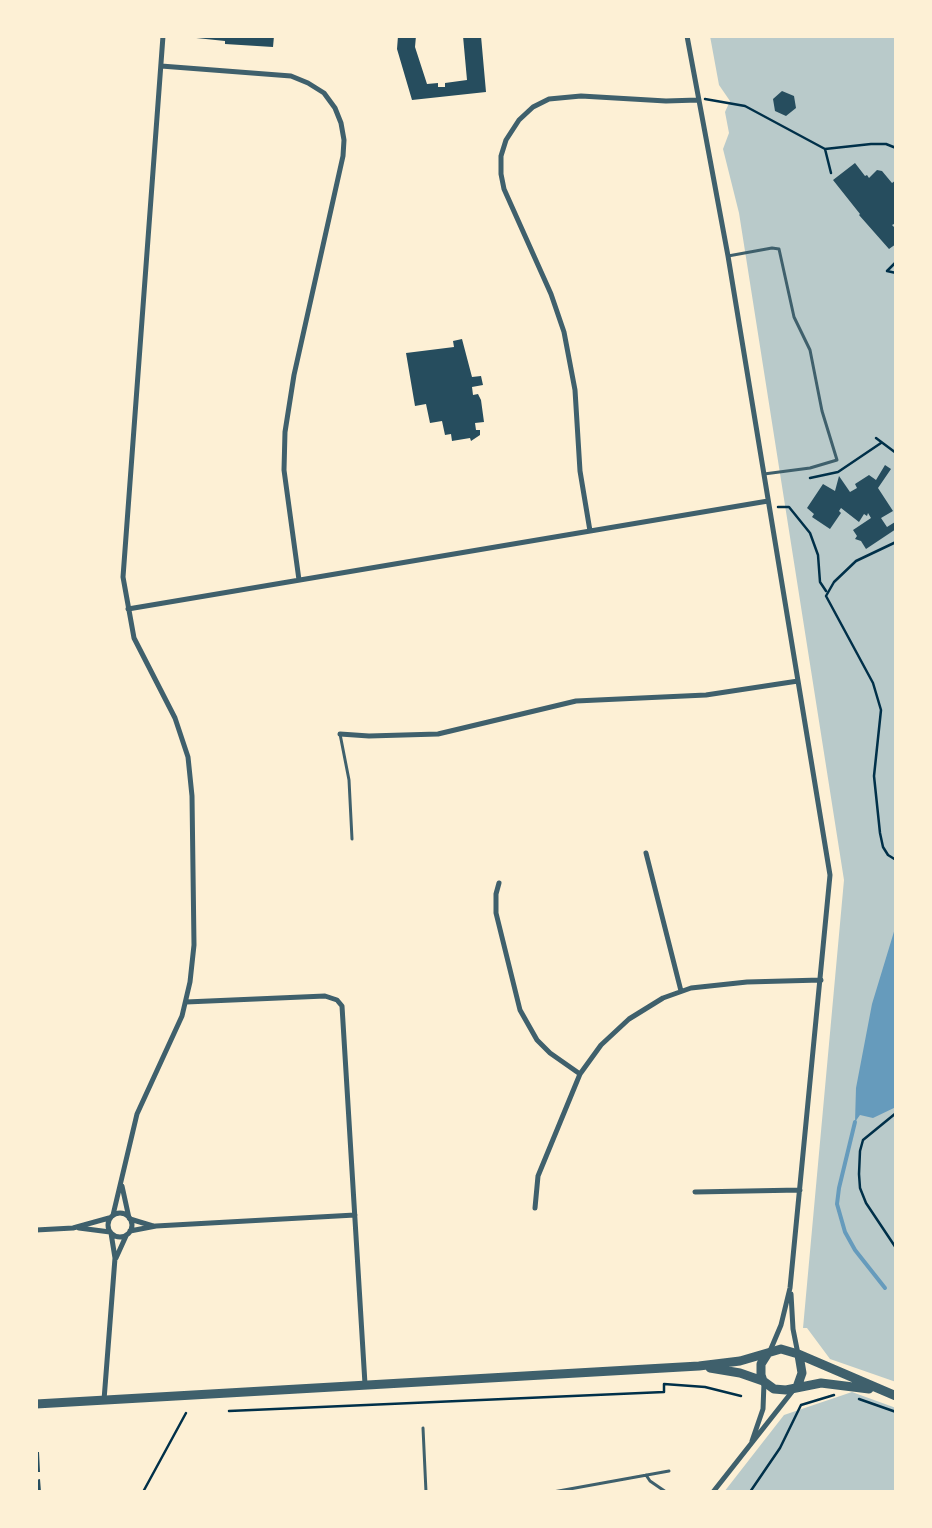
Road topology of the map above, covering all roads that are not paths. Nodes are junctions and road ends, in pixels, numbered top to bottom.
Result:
1 (163, 36) edge
2 (687, 36) edge
3 (161, 66) junction
4 (698, 100) junction
5 (728, 256) junction
6 (764, 474) junction
7 (768, 501) junction
8 (590, 531) junction
9 (299, 580) junction
10 (128, 609) junction
11 (798, 681) junction
12 (340, 734) joint
13 (352, 839) dead end
14 (646, 853) dead end
15 (499, 884) dead end
16 (821, 980) junction
17 (681, 991) junction
18 (186, 1002) junction
19 (580, 1074) junction
20 (121, 1185) junction
21 (800, 1190) junction
22 (695, 1192) dead end
23 (535, 1208) dead end
24 (355, 1215) junction
25 (112, 1216) junction
26 (130, 1218) junction
27 (156, 1226) junction
28 (73, 1228) junction
29 (36, 1230) edge
30 (130, 1231) junction
31 (110, 1233) junction
32 (126, 1236) junction
33 (116, 1258) junction
34 (790, 1288) junction
35 (769, 1352) junction
36 (799, 1354) junction
37 (699, 1366) junction
38 (763, 1382) junction
39 (365, 1384) junction
40 (796, 1387) junction
41 (884, 1392) junction
42 (896, 1396) edge
43 (104, 1400) junction
44 (36, 1404) edge
45 (423, 1428) dead end
46 (750, 1443) junction
47 (670, 1471) dead end
48 (646, 1475) junction
49 (426, 1492) edge
50 (553, 1492) edge
51 (666, 1492) edge
52 (713, 1492) edge

1 - 3 street
2 - 4 street
3 - 9 street
3 - 10 street
4 - 5 street
4 - 8 street
5 - 6 street
5 - 6 lane
6 - 7 street
7 - 8 street
7 - 11 street
8 - 9 street
9 - 10 street
10 - 18 street
11 - 12 street
11 - 16 street
12 - 13 lane
14 - 17 street
15 - 19 street
16 - 17 street
16 - 21 street
17 - 19 street
18 - 20 street
18 - 24 street
19 - 23 street
20 - 25 street
20 - 26 street
21 - 22 street
21 - 34 street
24 - 27 street
24 - 39 street
25 - 26 street
25 - 28 street
25 - 31 street
26 - 27 street
26 - 30 street
27 - 30 street
28 - 29 street
28 - 31 street
30 - 32 street
31 - 32 street
31 - 33 street
32 - 33 street
33 - 43 street
34 - 35 street
34 - 36 street
35 - 36 street
35 - 37 street
35 - 38 street
36 - 40 street
36 - 41 street
37 - 38 street
37 - 39 street
38 - 40 street
38 - 46 street
39 - 43 street
40 - 41 street
40 - 46 street
41 - 42 street
43 - 44 street
45 - 49 lane
46 - 52 street
47 - 48 lane
48 - 50 lane
48 - 51 lane

